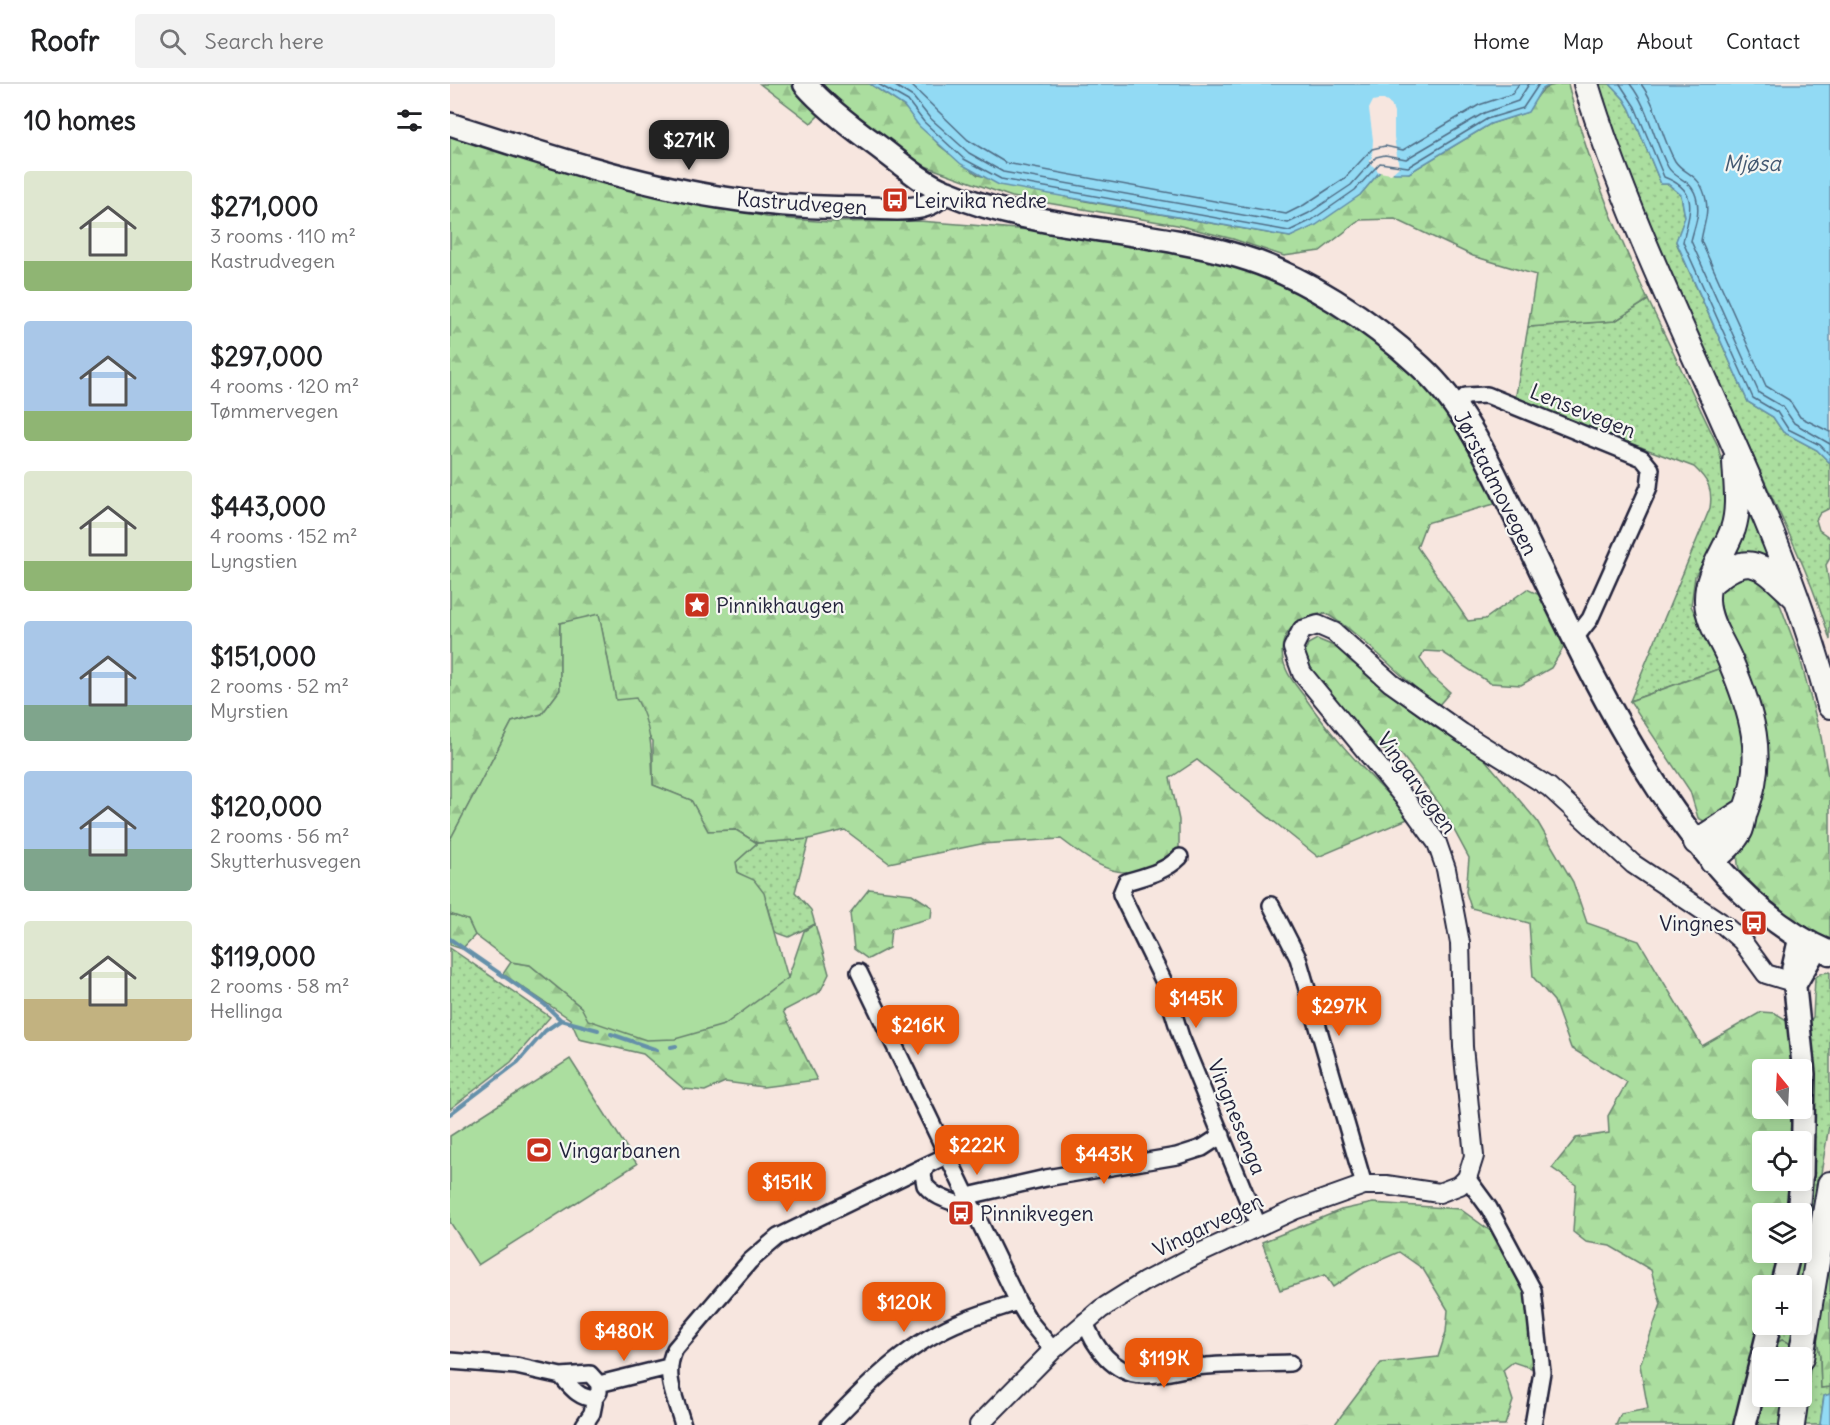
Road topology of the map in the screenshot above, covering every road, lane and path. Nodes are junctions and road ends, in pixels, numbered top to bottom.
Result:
1 (804, 84) edge
2 (1588, 93) edge
3 (450, 124) edge
4 (944, 192) junction
5 (1456, 405) junction
6 (1735, 447) junction
7 (1710, 584) junction
8 (1798, 600) junction
9 (1575, 638) junction
10 (1830, 706) edge
11 (1745, 810) junction
12 (1696, 843) junction
13 (1180, 857) dead end
14 (1712, 861) junction
15 (1270, 906) dead end
16 (1818, 947) edge
17 (859, 972) dead end
18 (1796, 983) junction
19 (1803, 1131) edge
20 (1222, 1135) junction
21 (948, 1155) junction
22 (927, 1165) junction
23 (1467, 1178) junction
24 (1830, 1184) edge
25 (1364, 1185) junction
26 (968, 1196) junction
27 (976, 1211) junction
28 (1258, 1225) junction
29 (1018, 1302) junction
30 (1085, 1321) junction
31 (1767, 1335) edge
32 (1803, 1347) edge
33 (1053, 1350) junction
34 (450, 1361) edge
35 (1290, 1363) dead end
36 (668, 1367) junction
37 (561, 1376) junction
38 (597, 1391) junction
39 (1794, 1407) edge
40 (584, 1425) edge
41 (683, 1425) edge
42 (829, 1425) edge
43 (979, 1425) edge
44 (1533, 1425) edge
45 (1744, 1425) edge
46 (1792, 1425) edge

1 - 4 main road, Jørstadmovegen
2 - 6 highway
3 - 4 main road, Kastrudvegen
4 - 5 main road, Jørstadmovegen
5 - 9 main road, Jørstadmovegen
5 - 9 street, Lensevegen
6 - 7 highway
6 - 8 highway
7 - 8 highway
7 - 11 highway
8 - 10 highway
9 - 12 main road, Jørstadmovegen
11 - 12 highway
11 - 14 highway
12 - 14 main road, Jørstadmovegen
13 - 20 street, Vingnesenga
14 - 16 main road, Jørstadmovegen
15 - 25 street
16 - 18 main road
17 - 21 street
18 - 19 main road
18 - 23 street, Vingarvegen
20 - 26 street
20 - 28 street, Vingnesenga
21 - 22 street
21 - 26 street
22 - 27 street
22 - 36 street
23 - 25 street, Vingarvegen
23 - 44 street
24 - 32 highway
25 - 28 street, Vingarvegen
26 - 27 street
27 - 29 street
28 - 30 street, Vingarvegen
29 - 33 street
29 - 42 street
30 - 33 street, Vingarvegen
30 - 35 street
31 - 45 main road
33 - 43 street, Vingarvegen
34 - 37 street
36 - 38 street
36 - 41 street
37 - 38 street
37 - 38 street
38 - 40 street
39 - 46 highway

